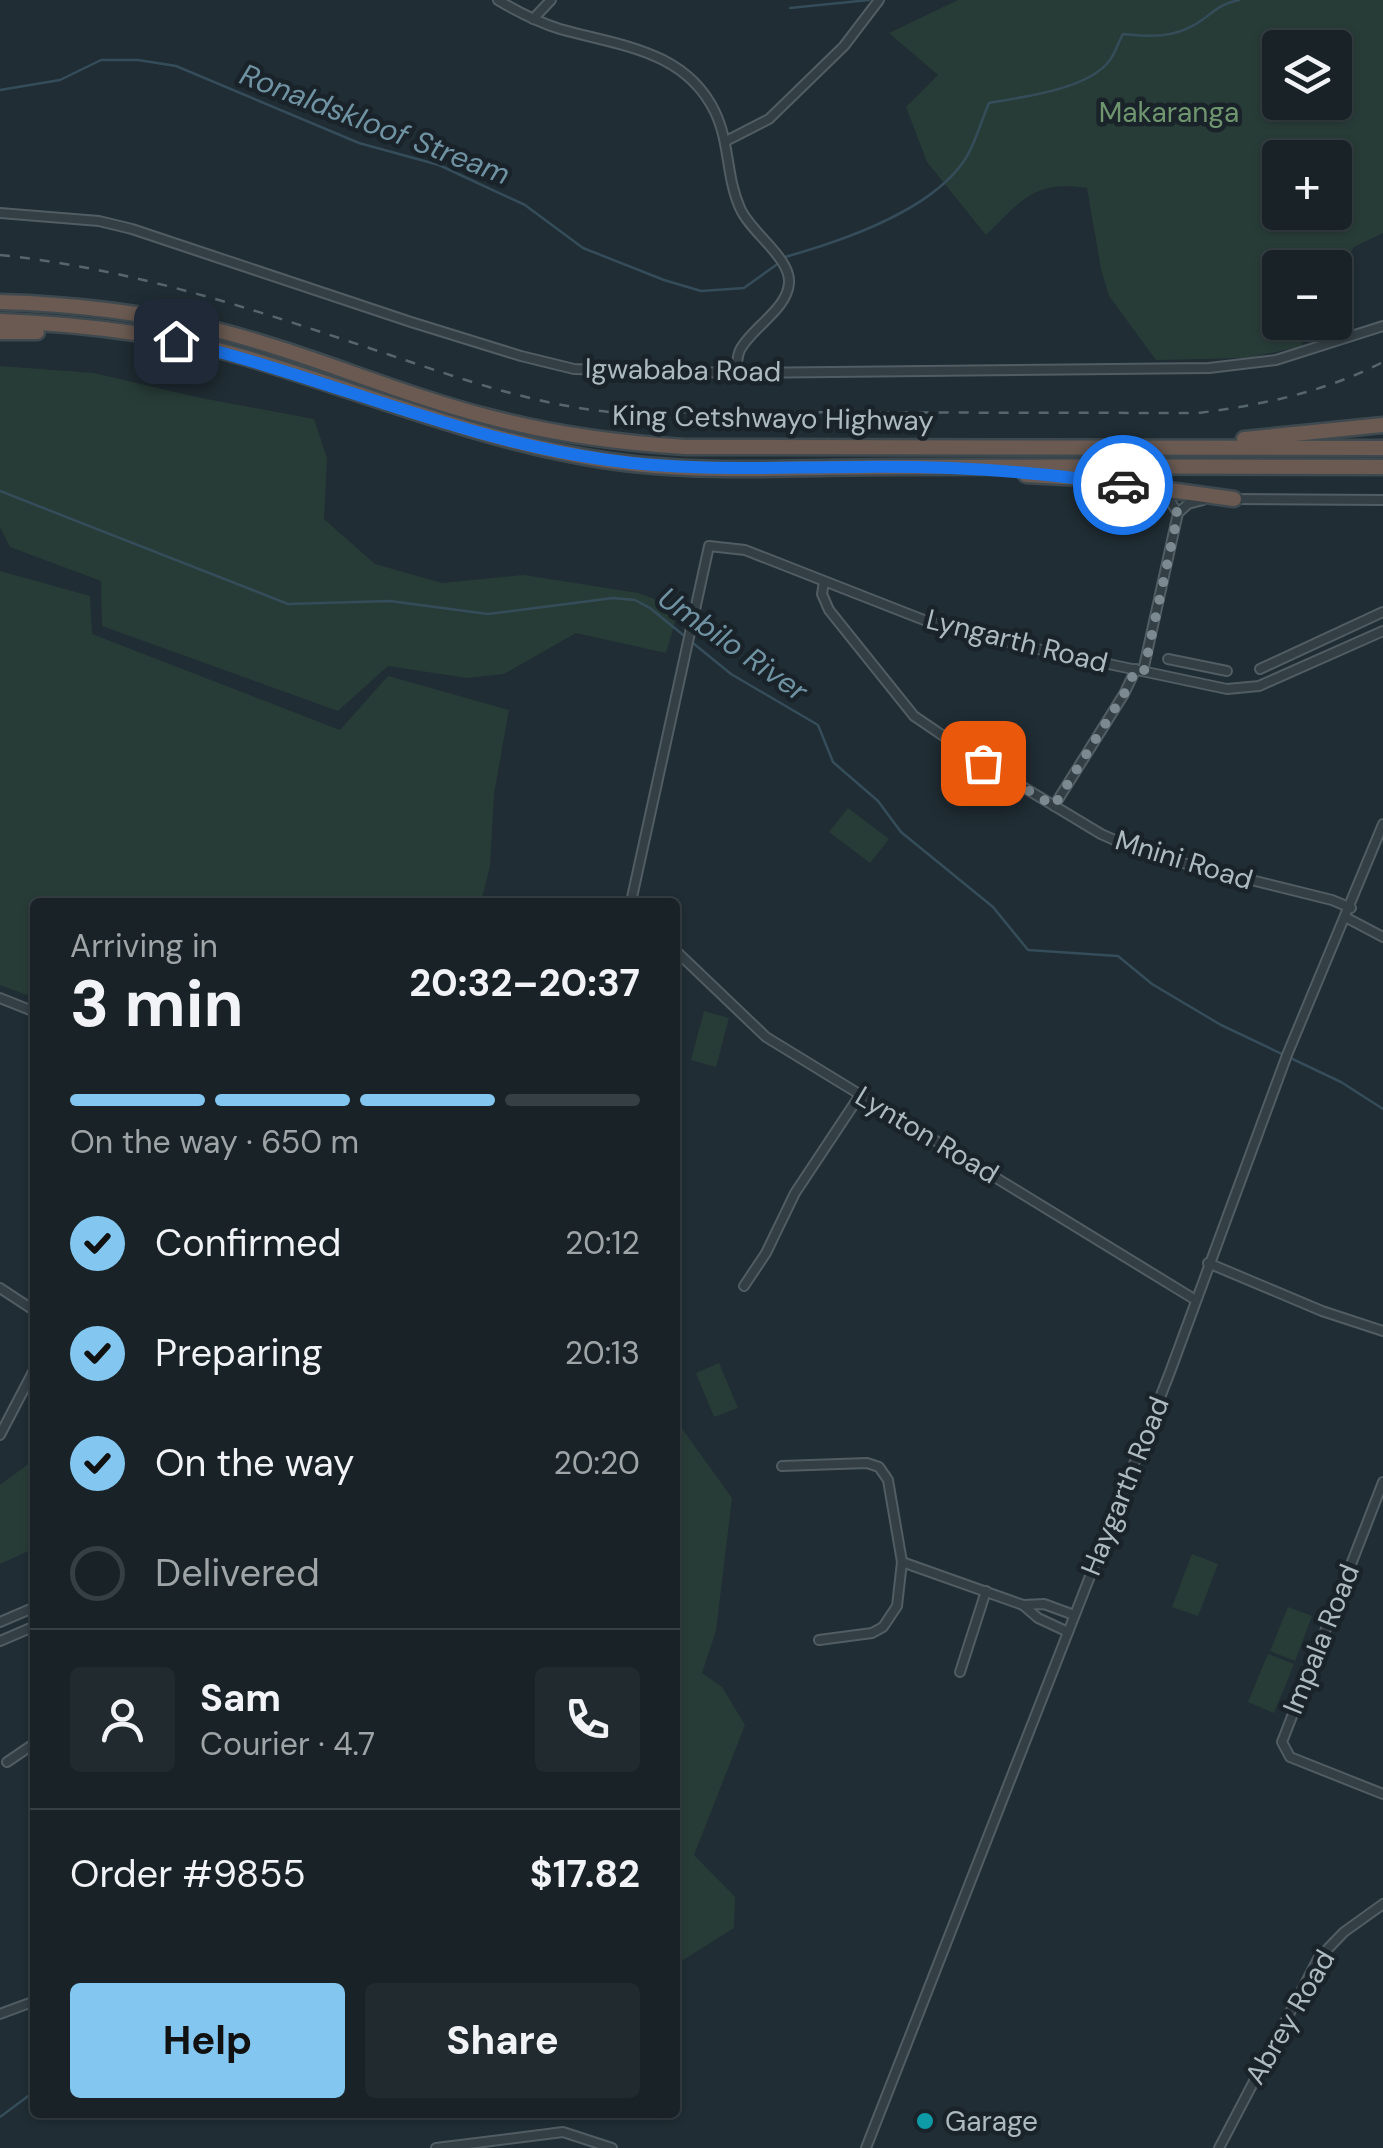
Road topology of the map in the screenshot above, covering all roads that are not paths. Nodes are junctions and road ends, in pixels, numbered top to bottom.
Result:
1 (498, 0) edge
2 (550, 0) edge
3 (879, 0) edge
4 (533, 19) junction
5 (726, 141) junction
6 (0, 213) edge
7 (0, 292) edge
8 (0, 302) edge
9 (72, 305) junction
10 (0, 322) edge
11 (1383, 326) edge
12 (92, 328) junction
13 (0, 332) edge
14 (736, 373) junction
15 (1383, 426) edge
16 (1138, 447) junction
17 (1383, 448) edge
18 (1383, 466) edge
19 (897, 467) junction
20 (1148, 488) junction
21 (1234, 499) junction
22 (1383, 500) edge
23 (1178, 514) junction
24 (824, 582) junction
25 (1383, 612) edge
26 (1383, 631) edge
27 (1290, 655) junction
28 (1168, 659) dead end
29 (1189, 664) junction
30 (1260, 669) dead end
31 (1140, 670) junction
32 (1228, 670) dead end
33 (1297, 670) junction
34 (1186, 680) junction
35 (1054, 806) junction
36 (1383, 824) edge
37 (632, 898) edge
38 (1350, 908) junction
39 (1347, 918) junction
40 (1383, 937) edge
41 (680, 955) edge
42 (0, 998) edge
43 (30, 1010) edge
44 (860, 1094) junction
45 (1208, 1263) junction
46 (744, 1286) dead end
47 (0, 1288) edge
48 (1194, 1298) junction
49 (30, 1308) edge
50 (1383, 1331) edge
51 (30, 1378) edge
52 (0, 1436) edge
53 (782, 1466) dead end
54 (1383, 1482) edge
55 (902, 1562) junction
56 (986, 1592) junction
57 (1023, 1604) junction
58 (30, 1609) edge
59 (1074, 1614) junction
60 (0, 1622) edge
61 (30, 1628) edge
62 (1068, 1632) junction
63 (819, 1640) dead end
64 (0, 1641) edge
65 (960, 1672) dead end
66 (30, 1746) edge
67 (6, 1762) dead end
68 (1383, 1794) edge
69 (1383, 1904) edge
70 (30, 2003) edge
71 (0, 2014) edge
72 (436, 2148) edge
73 (612, 2148) edge
74 (866, 2148) edge
75 (1219, 2148) edge

1 - 4 street
2 - 4 street
3 - 5 street
4 - 5 street
5 - 14 street
6 - 14 street, Igwababa Road
7 - 9 highway
8 - 9 highway, King Cetshwayo Highway
9 - 16 highway, King Cetshwayo Highway
10 - 12 highway, King Cetshwayo Highway
11 - 14 street, Igwababa Road
12 - 13 highway
12 - 19 highway, King Cetshwayo Highway
15 - 16 highway
16 - 17 highway, King Cetshwayo Highway
18 - 19 highway, King Cetshwayo Highway
19 - 20 highway
20 - 21 highway
20 - 23 street
21 - 22 street
21 - 23 street
23 - 31 street
24 - 31 street, Lyngarth Road
24 - 35 street, Mnini Road
24 - 37 street, Lyngarth Road
25 - 27 street
26 - 33 street, Lyngarth Road
27 - 30 street
27 - 33 street
28 - 29 street
29 - 32 street
29 - 34 street
31 - 34 street, Lyngarth Road
31 - 35 street
33 - 34 street, Lyngarth Road
35 - 38 street, Mnini Road
36 - 38 street, Haygarth Road
38 - 39 street, Haygarth Road
39 - 40 street
39 - 45 street, Haygarth Road
41 - 44 street, Lynton Road
42 - 43 street
44 - 46 street
44 - 48 street, Lynton Road
45 - 48 street, Haygarth Road
45 - 50 street
47 - 49 street
48 - 59 street, Haygarth Road
51 - 52 street
53 - 55 street
54 - 68 street, Impala Road
55 - 56 street
55 - 63 street
56 - 57 street
56 - 65 street
57 - 59 street
57 - 62 street
58 - 60 street
59 - 62 street, Haygarth Road
61 - 64 street
62 - 74 street, Haygarth Road
66 - 67 street
69 - 75 street, Abrey Road
70 - 71 street
72 - 73 street

